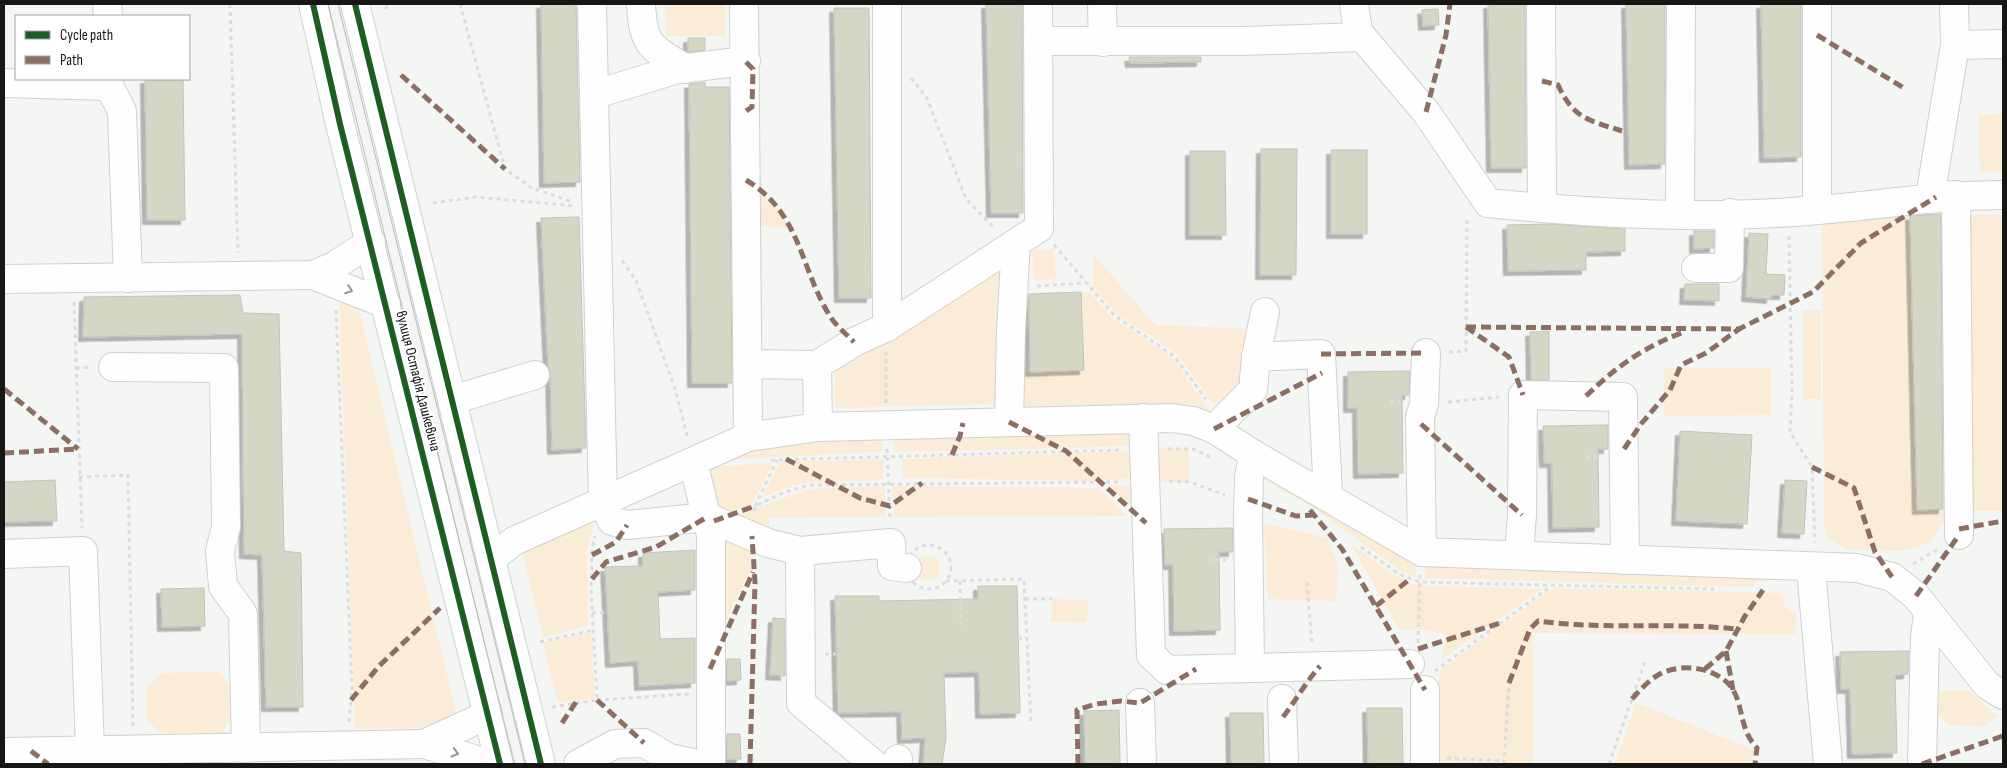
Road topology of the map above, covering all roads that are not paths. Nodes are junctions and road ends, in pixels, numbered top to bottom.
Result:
1 (313, 4) edge
2 (355, 4) edge
3 (592, 4) edge
4 (641, 4) edge
5 (744, 4) edge
6 (887, 4) edge
7 (1038, 4) edge
8 (1102, 4) edge
9 (1354, 4) edge
10 (1542, 4) edge
11 (1680, 4) edge
12 (1817, 4) edge
13 (1954, 4) edge
14 (1362, 37) junction
15 (1038, 41) junction
16 (1103, 42) junction
17 (2003, 44) edge
18 (1954, 45) junction
19 (746, 61) junction
20 (686, 68) junction
21 (110, 82) edge
22 (4, 83) edge
23 (596, 94) junction
24 (2003, 195) edge
25 (1943, 196) junction
26 (1542, 208) junction
27 (1817, 210) junction
28 (1730, 213) junction
29 (1680, 215) junction
30 (1010, 236) junction
31 (371, 242) junction
32 (1696, 268) dead end
33 (312, 275) junction
34 (128, 278) junction
35 (4, 279) edge
36 (386, 304) junction
37 (1265, 312) dead end
38 (887, 327) junction
39 (1426, 353) road end
40 (1256, 357) junction
41 (748, 364) junction
42 (817, 365) junction
43 (113, 366) dead end
44 (535, 375) dead end
45 (452, 400) junction
46 (1143, 418) junction
47 (1009, 422) junction
48 (1217, 424) junction
49 (818, 427) junction
50 (748, 438) junction
51 (1253, 454) junction
52 (693, 462) junction
53 (1328, 495) junction
54 (603, 504) junction
55 (707, 517) junction
56 (1960, 535) road end
57 (800, 551) junction
58 (1422, 552) junction
59 (4, 554) edge
60 (1519, 554) junction
61 (491, 559) junction
62 (1625, 560) junction
63 (908, 568) dead end
64 (1813, 568) junction
65 (1928, 614) junction
66 (1414, 656) road end
67 (1250, 667) junction
68 (1425, 690) road end
69 (2003, 695) edge
70 (1282, 699) dead end
71 (1140, 703) dead end
72 (488, 715) junction
73 (424, 744) junction
74 (246, 748) junction
75 (90, 750) junction
76 (4, 752) edge
77 (1425, 760) edge
78 (890, 763) edge
79 (490, 764) edge
80 (500, 764) edge
81 (541, 764) edge
82 (578, 764) edge
83 (698, 764) edge
84 (711, 764) edge
85 (1142, 764) edge
86 (1284, 764) edge
87 (1828, 764) edge
88 (1922, 764) edge

1 - 31 street, вулиця Остафія Дашкевича
2 - 45 street, вулиця Остафія Дашкевича
3 - 23 street
4 - 20 street
5 - 19 street
6 - 38 street
7 - 15 street
8 - 16 street
9 - 14 street
10 - 26 street
11 - 29 street
12 - 27 street
13 - 18 street
14 - 16 street
14 - 26 street
15 - 16 street
15 - 30 street
17 - 18 street
18 - 25 street
19 - 20 street
19 - 41 street
20 - 23 street
21 - 22 street
21 - 34 street
23 - 54 street
24 - 25 street
25 - 27 street
25 - 56 street
26 - 29 street
27 - 28 street
28 - 29 street
28 - 32 street
30 - 38 street
30 - 47 street
31 - 33 street
31 - 36 street, вулиця Остафія Дашкевича
33 - 34 street
33 -> 36 street
34 - 35 street
36 - 72 street, вулиця Остафія Дашкевича
37 - 40 street
38 - 42 street
39 - 58 street
40 - 48 street
40 - 53 street
41 - 42 street
41 - 50 street
42 - 49 street
43 - 74 street
44 - 45 street
45 - 61 street, вулиця Остафія Дашкевича
46 - 47 street
46 - 48 street
46 - 67 street
47 - 49 street
48 - 51 street
49 - 50 street
50 - 52 street
51 - 53 street
51 - 67 street
52 - 54 street
52 - 55 street
53 - 58 street
54 - 55 street
54 - 61 street
55 - 57 street
55 - 84 street
57 - 63 street
57 - 78 street
58 - 60 street
59 - 75 street
60 - 62 street
60 - 62 street
61 - 81 street, вулиця Остафія Дашкевича
62 - 64 street
64 - 65 street
64 - 87 street
65 - 69 street
65 - 88 street
66 - 67 street
68 - 77 street
70 - 86 street
71 - 85 street
72 - 73 street
72 - 80 street, вулиця Остафія Дашкевича
73 - 74 street
73 -> 79 street
74 - 75 street
75 - 76 street
82 - 83 street

